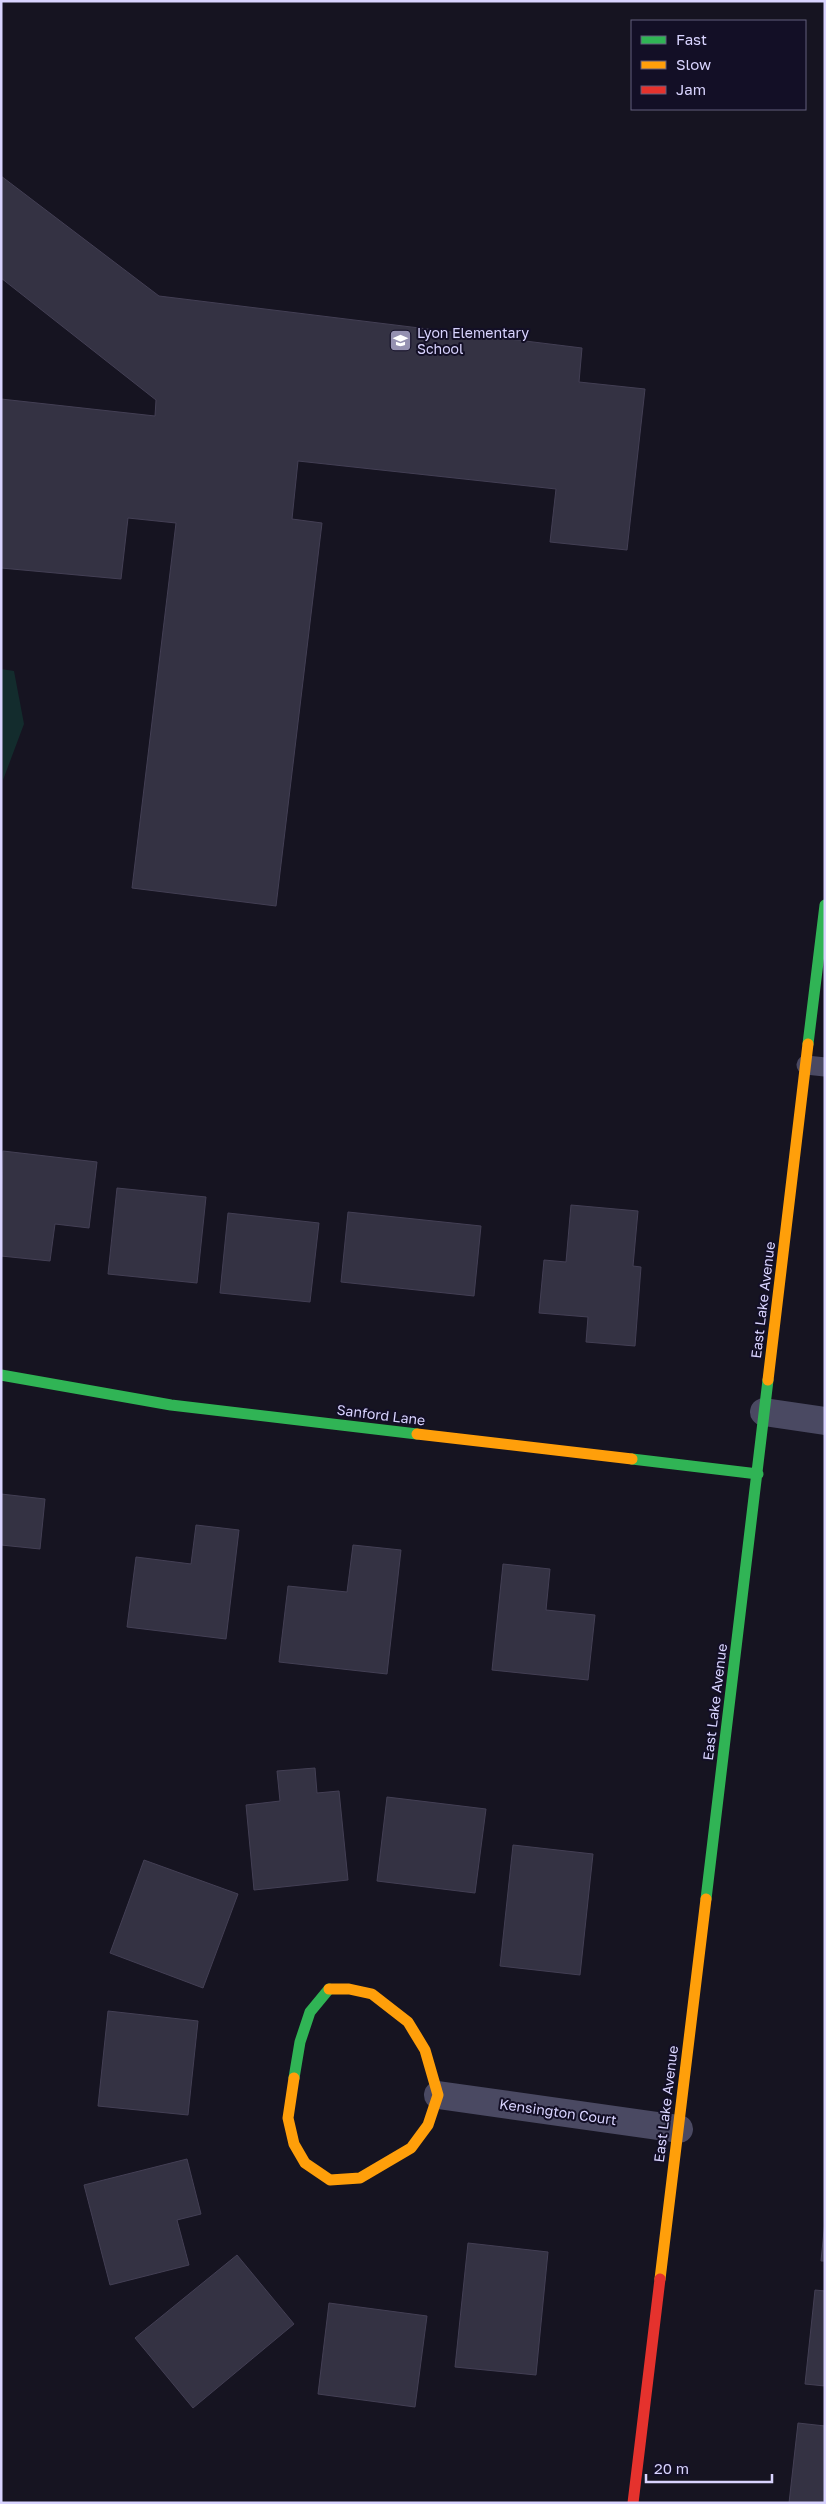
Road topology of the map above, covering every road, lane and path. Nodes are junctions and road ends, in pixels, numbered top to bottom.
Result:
1 (825, 905) edge
2 (806, 1065) junction
3 (825, 1067) edge
4 (1, 1375) edge
5 (764, 1412) junction
6 (825, 1421) edge
7 (758, 1474) junction
8 (438, 2095) junction
9 (678, 2129) junction
10 (633, 2503) edge

1 - 2 main road, East Lake Avenue
2 - 3 lane
2 - 5 main road, East Lake Avenue
4 - 7 main road, Sanford Lane
5 - 6 street
5 - 7 main road, East Lake Avenue
7 - 9 main road, East Lake Avenue
8 - 8 main road
8 - 9 street, Kensington Court
9 - 10 main road, East Lake Avenue

